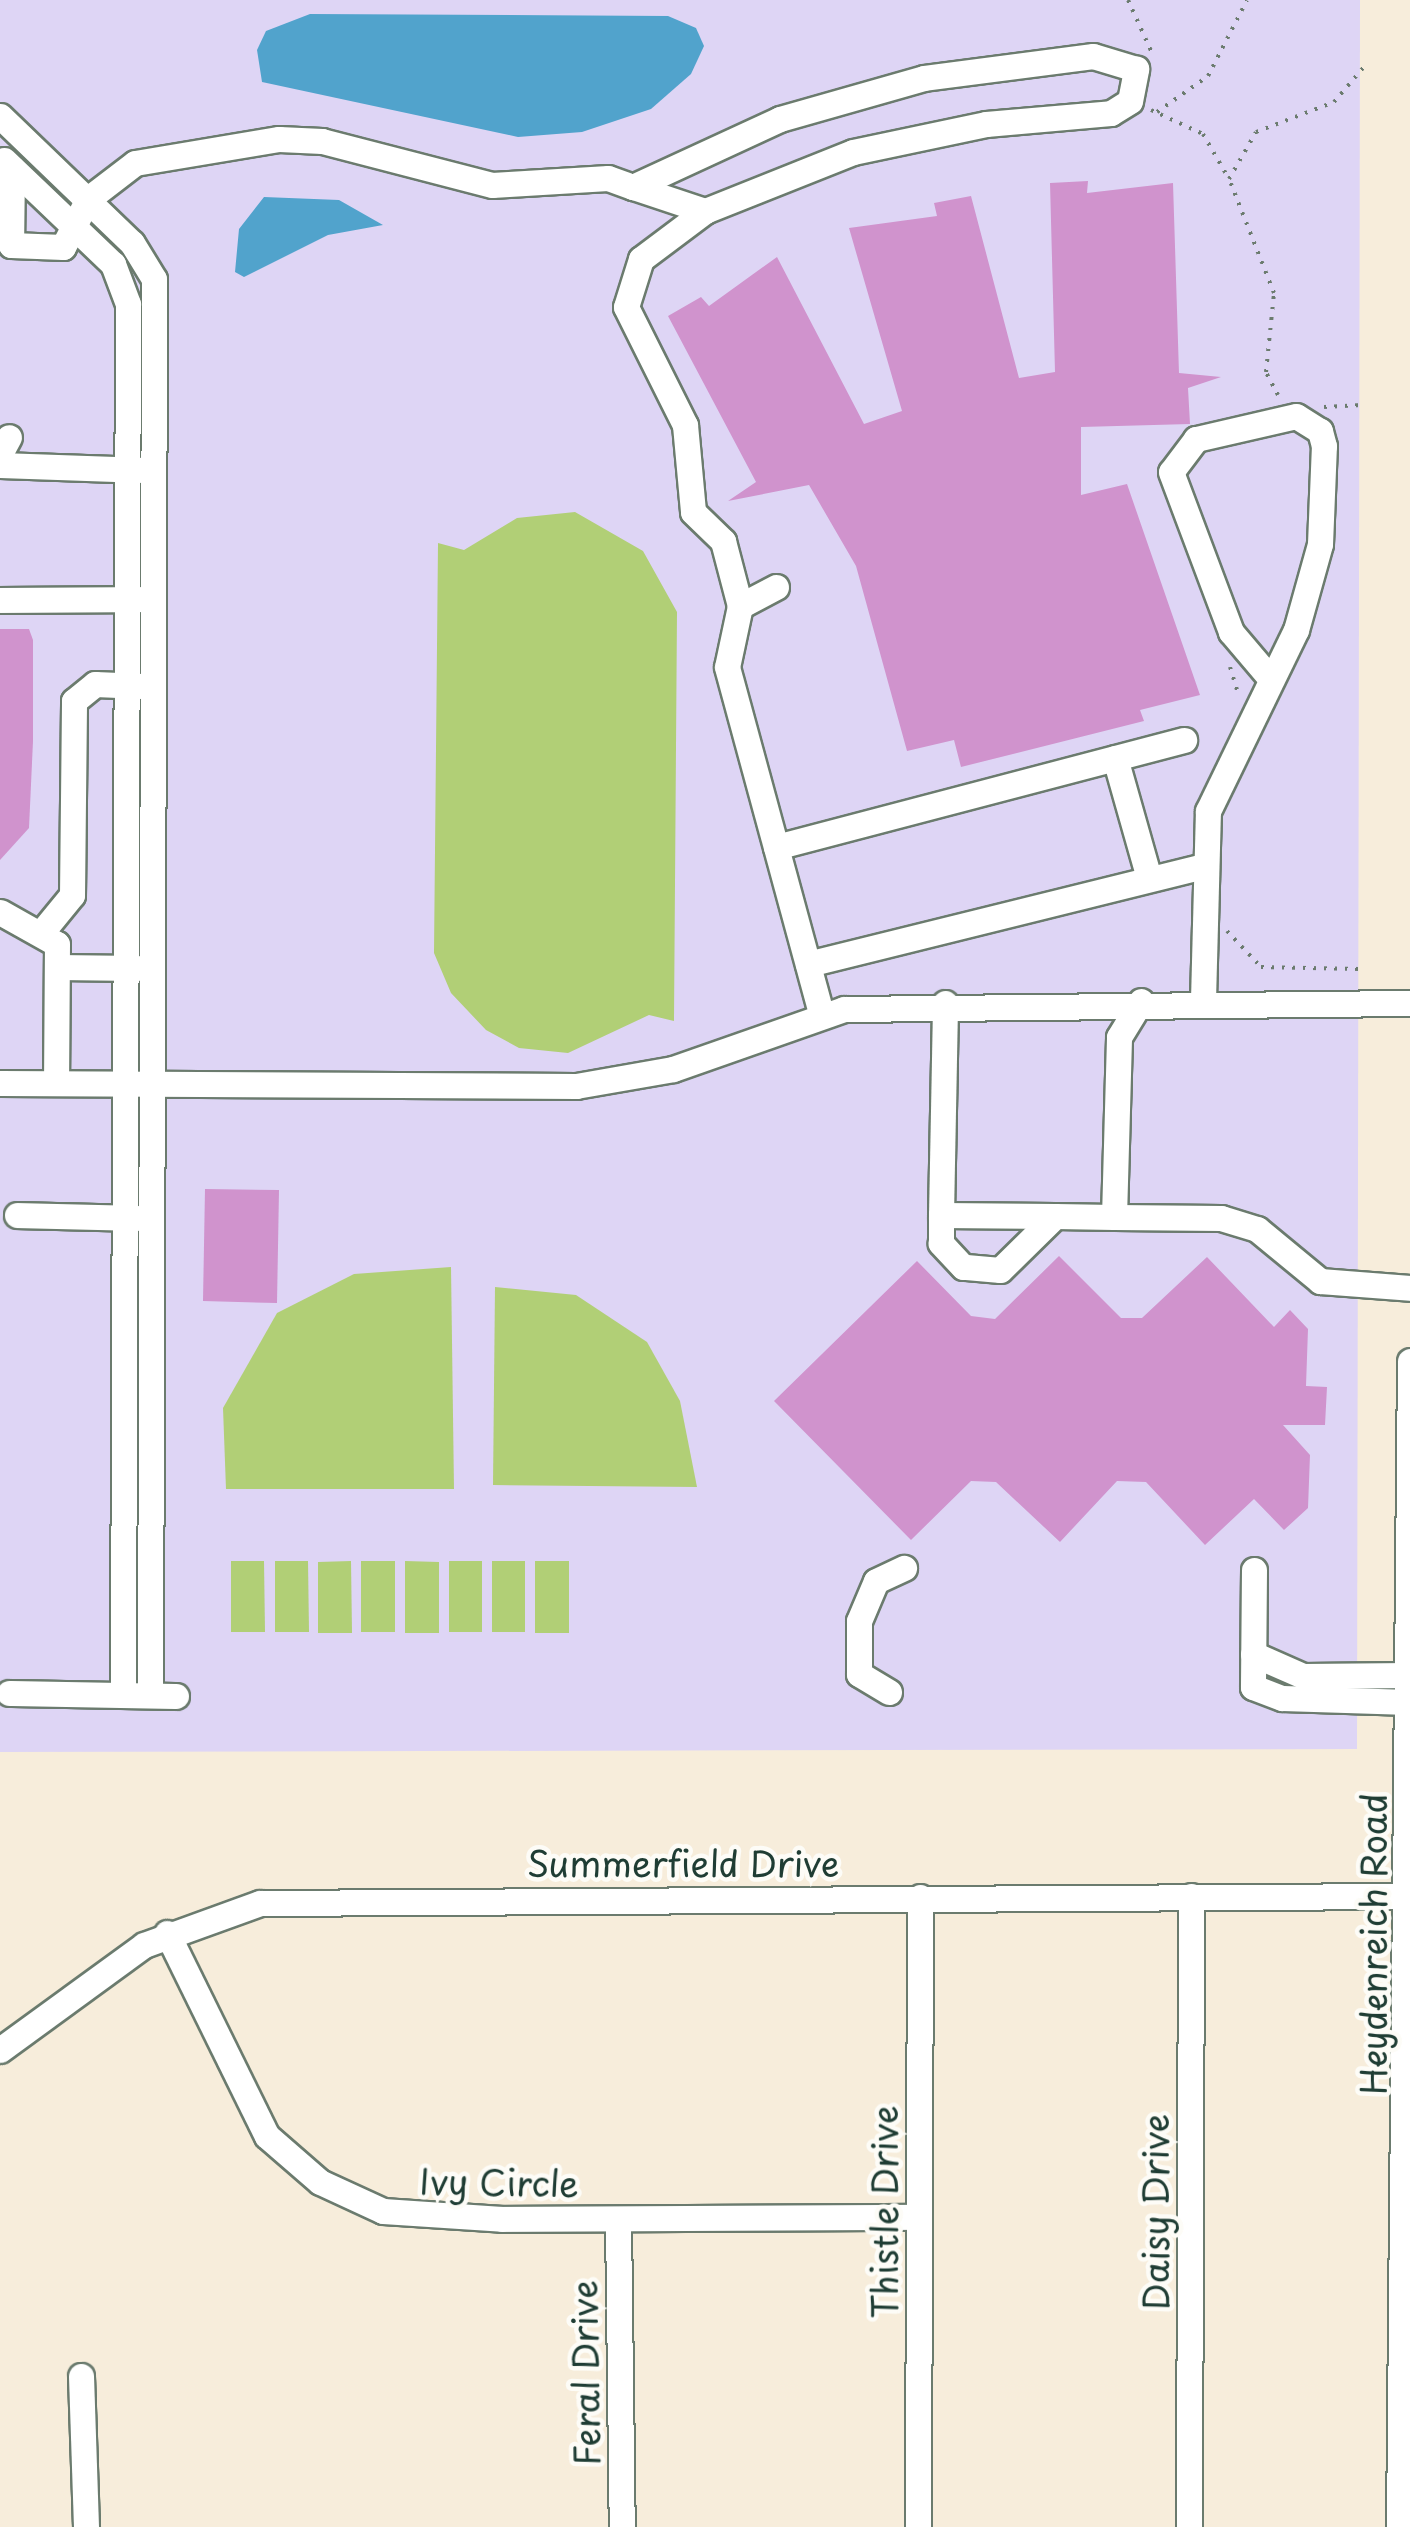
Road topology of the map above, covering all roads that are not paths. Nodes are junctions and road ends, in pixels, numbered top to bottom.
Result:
1 (0, 116) edge
2 (6, 162) edge
3 (633, 187) junction
4 (88, 199) junction
5 (705, 211) junction
6 (74, 227) junction
7 (0, 465) edge
8 (154, 470) junction
9 (127, 471) junction
10 (776, 587) dead end
11 (154, 599) junction
12 (0, 600) edge
13 (126, 600) junction
14 (740, 606) junction
15 (1270, 678) junction
16 (126, 686) junction
17 (153, 686) junction
18 (1184, 740) dead end
19 (1115, 758) junction
20 (776, 847) junction
21 (125, 849) junction
22 (153, 849) junction
23 (1202, 867) junction
24 (1148, 875) junction
25 (0, 912) edge
26 (41, 934) junction
27 (808, 964) junction
28 (57, 968) junction
29 (124, 968) junction
30 (152, 968) junction
31 (1202, 1000) junction
32 (1141, 1001) junction
33 (945, 1003) junction
34 (1410, 1003) edge
35 (821, 1013) junction
36 (0, 1083) edge
37 (56, 1084) junction
38 (126, 1084) junction
39 (152, 1085) junction
40 (941, 1215) junction
41 (17, 1216) dead end
42 (1055, 1216) junction
43 (1114, 1217) junction
44 (124, 1218) junction
45 (152, 1218) junction
46 (124, 1280) junction
47 (152, 1280) junction
48 (1410, 1288) edge
49 (1410, 1361) edge
50 (904, 1568) dead end
51 (1254, 1570) dead end
52 (1253, 1654) junction
53 (1410, 1675) edge
54 (889, 1692) dead end
55 (9, 1694) dead end
56 (123, 1695) junction
57 (150, 1695) junction
58 (176, 1696) dead end
59 (1409, 1702) edge
60 (1191, 1896) junction
61 (1408, 1896) edge
62 (920, 1897) junction
63 (167, 1933) junction
64 (1409, 2026) edge
65 (3, 2040) edge
66 (919, 2217) junction
67 (618, 2219) junction
68 (81, 2376) dead end
69 (1405, 2486) edge
70 (86, 2527) edge
71 (622, 2527) edge
72 (918, 2527) edge
73 (1189, 2527) edge
74 (1400, 2527) edge

1 - 4 street
2 - 6 street
2 - 6 street
3 - 4 street
3 - 5 street
3 - 5 street
4 - 6 street
4 - 8 street
5 - 14 street
6 - 9 street
7 - 9 street
8 - 9 street
8 - 11 street
9 - 13 street
10 - 14 street
11 - 13 street
11 - 17 street
12 - 13 street
13 - 16 street
14 - 20 street
15 - 15 street
15 - 23 street
16 - 17 street
16 - 21 street
16 - 26 street
17 - 22 street
18 - 19 street
19 - 20 street
19 - 24 street
20 - 27 street
21 - 22 street
21 - 29 street
22 - 30 street
23 - 24 street
23 - 31 street
24 - 27 street
25 - 26 street
26 - 28 street
27 - 35 street
28 - 29 street
28 - 37 street
29 - 30 street
29 - 38 street
30 - 39 street
31 - 32 street
31 - 34 street
32 - 33 street
32 - 43 street
33 - 35 street
33 - 40 street
35 - 39 street
36 - 37 street
37 - 38 street
38 - 39 street
38 - 44 street
39 - 45 street
40 - 42 street
40 - 42 street
41 - 44 street
42 - 43 street
43 - 48 street
44 - 45 street
44 - 46 street
45 - 47 street
46 - 47 street
46 - 56 street
47 - 57 street
49 - 53 street, Heydenreich Road
50 - 54 street
51 - 52 street
52 - 53 street
52 - 59 street
53 - 59 street, Heydenreich Road
55 - 56 street
56 - 57 street
57 - 58 street
59 - 61 street, Heydenreich Road
60 - 61 street, Summerfield Drive
60 - 62 street, Summerfield Drive
60 - 73 street, Daisy Drive
61 - 64 street, Heydenreich Road
62 - 63 street, Summerfield Drive
62 - 66 street, Thistle Drive
63 - 65 street, Summerfield Drive
63 - 67 street, Ivy Circle
64 - 69 street, Heydenreich Road
66 - 67 street, Ivy Circle
66 - 72 street, Thistle Drive
67 - 71 street, Feral Drive
68 - 70 street
69 - 74 street, Heydenreich Road

